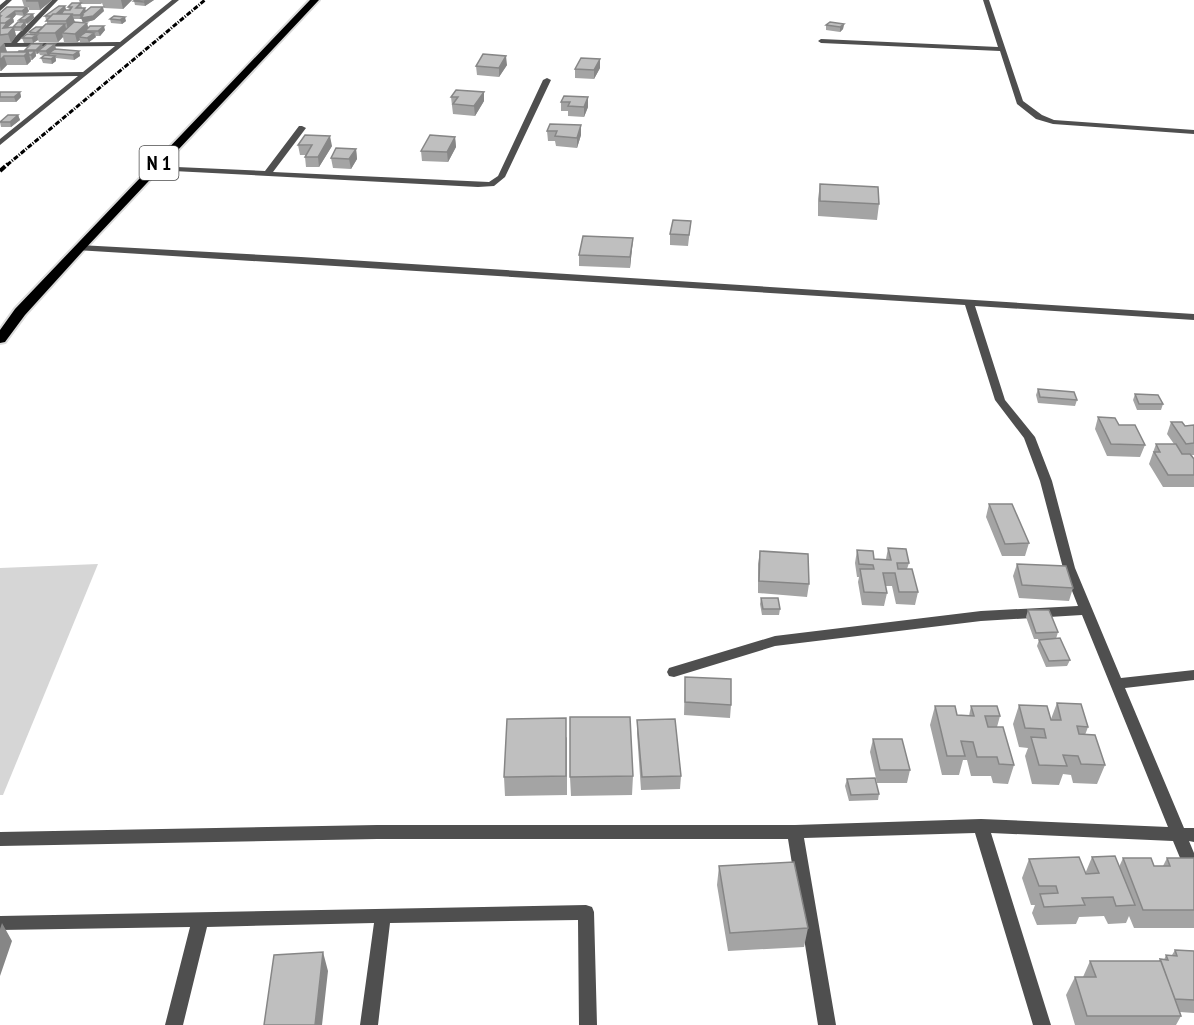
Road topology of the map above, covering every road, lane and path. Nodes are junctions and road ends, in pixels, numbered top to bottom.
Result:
1 (9, 0) edge
2 (55, 0) edge
3 (176, 0) edge
4 (315, 0) edge
5 (986, 0) edge
6 (0, 9) edge
7 (821, 40) dead end
8 (122, 44) junction
9 (0, 45) edge
10 (11, 45) junction
11 (1002, 49) junction
12 (85, 74) junction
13 (0, 75) edge
14 (547, 80) dead end
15 (22, 117) dead end
16 (33, 117) junction
17 (302, 128) dead end
18 (1194, 132) edge
19 (0, 143) edge
20 (154, 168) junction
21 (268, 174) junction
22 (79, 248) junction
23 (969, 302) junction
24 (1194, 317) edge
25 (2, 332) edge
26 (1087, 610) junction
27 (674, 672) dead end
28 (1194, 675) edge
29 (1117, 684) junction
30 (981, 826) junction
31 (795, 832) junction
32 (1187, 836) edge
33 (0, 839) edge
34 (1194, 872) edge
35 (383, 916) junction
36 (200, 919) junction
37 (0, 923) edge
38 (174, 1025) edge
39 (369, 1025) edge
40 (588, 1025) edge
41 (827, 1025) edge
42 (1042, 1025) edge

1 - 6 street
2 - 10 street
3 - 8 street
4 - 20 highway, N 1
5 - 11 street
7 - 11 street
8 - 10 street
8 - 12 street
9 - 10 street
11 - 18 street
12 - 13 street
12 - 16 street
14 - 21 street
15 - 16 street
16 - 19 street
17 - 21 street
20 - 21 street
20 - 22 highway, N 1
22 - 23 street
22 - 25 highway, N 1
23 - 24 street
23 - 26 street
26 - 27 street
26 - 29 street
28 - 29 street
29 - 32 street
30 - 31 street
30 - 32 street
30 - 42 street
31 - 33 street
31 - 41 street
32 - 34 street
35 - 36 street
35 - 39 street
35 - 40 street
36 - 37 street
36 - 38 street

